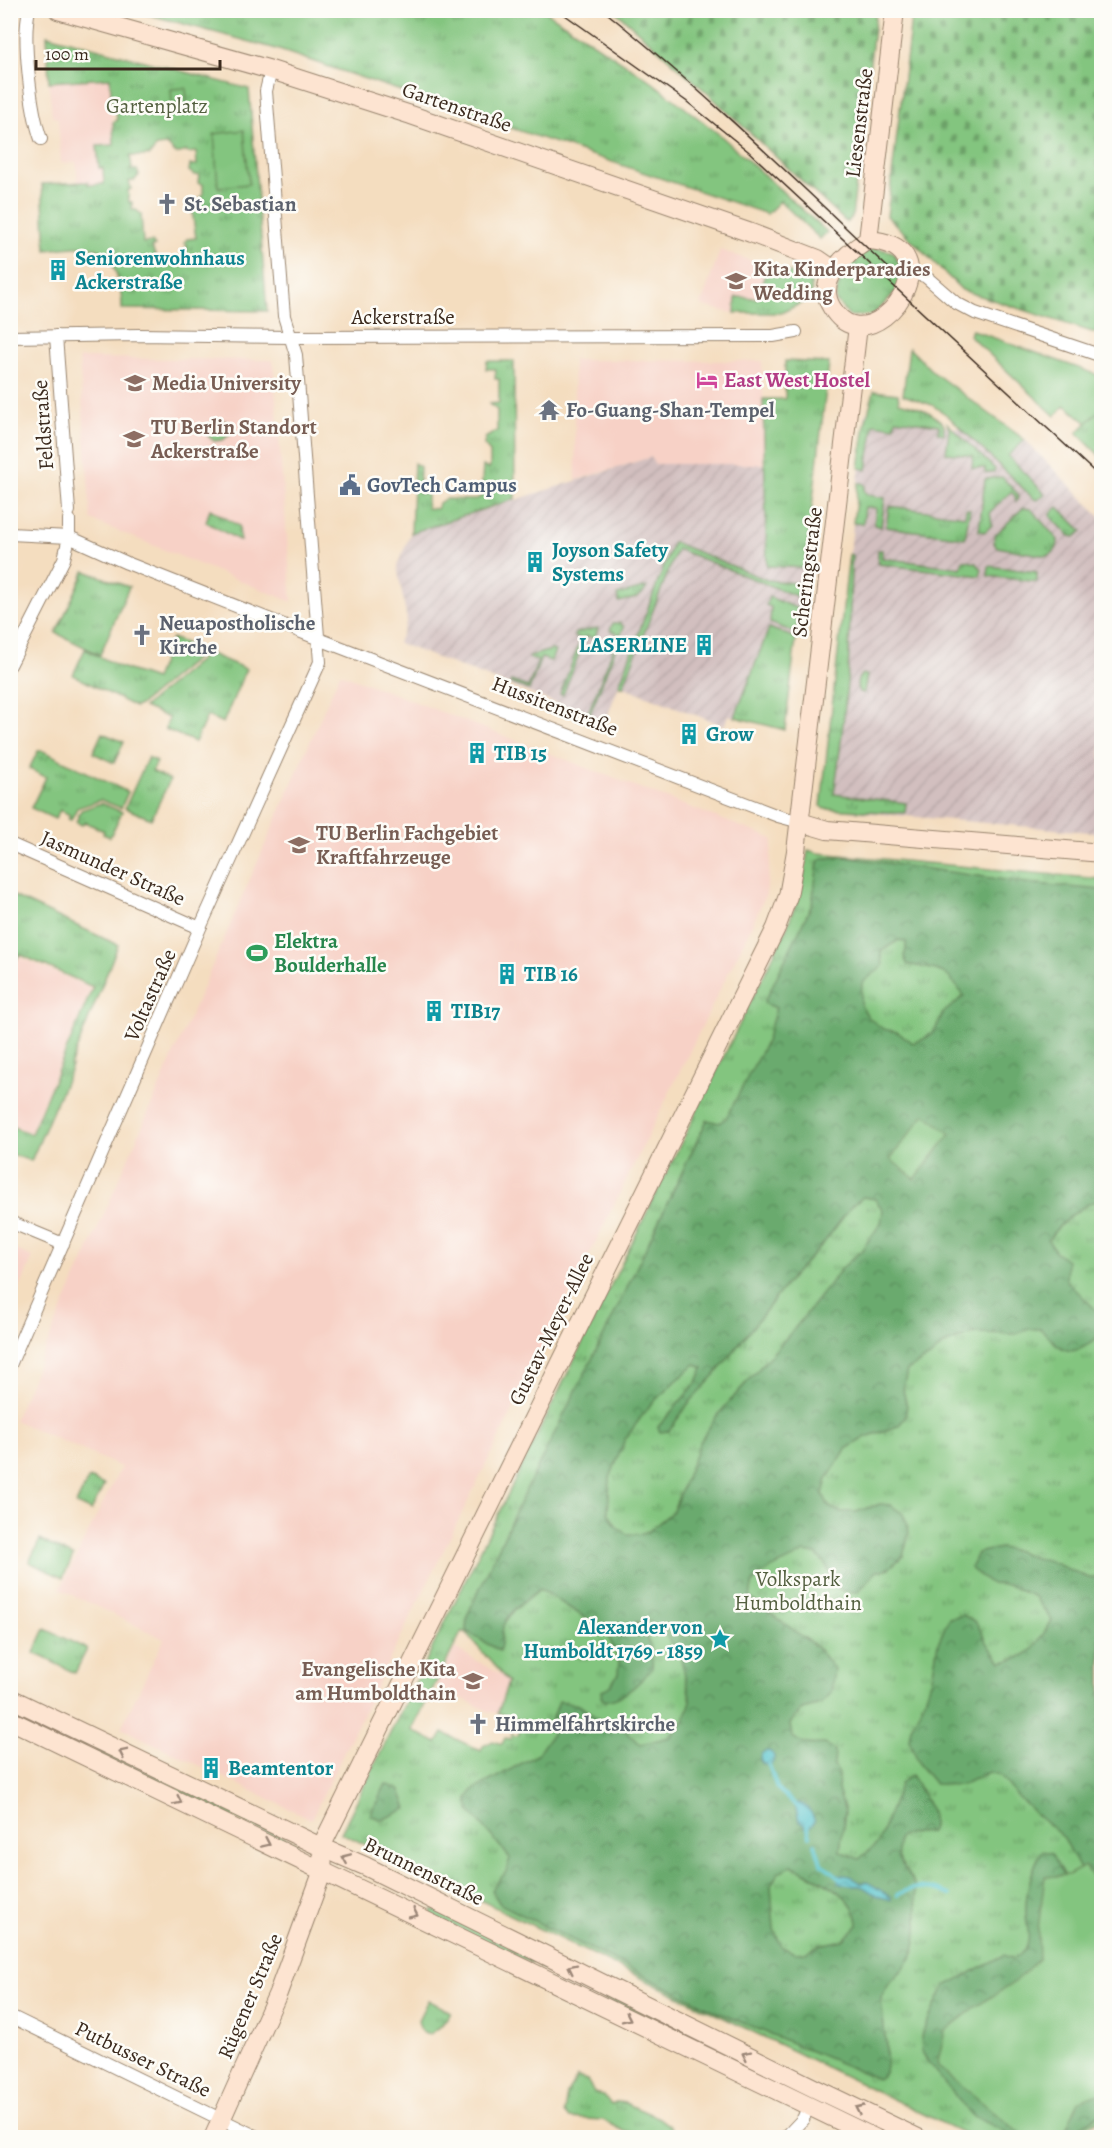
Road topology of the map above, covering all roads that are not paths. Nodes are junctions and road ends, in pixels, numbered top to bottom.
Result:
1 (29, 10) edge
2 (58, 10) edge
3 (895, 10) edge
4 (271, 70) junction
5 (41, 139) dead end
6 (868, 240) junction
7 (834, 270) junction
8 (910, 273) junction
9 (858, 326) junction
10 (796, 332) dead end
11 (56, 336) junction
12 (10, 337) edge
13 (290, 337) junction
14 (1101, 356) edge
15 (10, 534) edge
16 (69, 537) junction
17 (319, 639) junction
18 (10, 665) edge
19 (800, 822) junction
20 (10, 844) edge
21 (1101, 853) edge
22 (200, 928) junction
23 (10, 1222) edge
24 (63, 1244) junction
25 (10, 1365) edge
26 (10, 1698) edge
27 (10, 1720) edge
28 (321, 1847) junction
29 (323, 1870) junction
30 (10, 2016) edge
31 (771, 2077) junction
32 (812, 2097) junction
33 (222, 2119) junction
34 (213, 2138) edge
35 (259, 2138) edge
36 (785, 2138) edge
37 (876, 2138) edge
38 (918, 2138) edge

1 - 5 street
2 - 4 street, Gartenstraße
3 - 6 street, Liesenstraße
4 - 7 street, Gartenstraße
4 - 13 street
6 - 7 street
6 - 8 street
7 - 9 street
8 - 9 street
8 - 14 street
9 - 19 street, Scheringstraße
10 - 13 street, Ackerstraße
11 - 12 street, Ackerstraße
11 - 13 street, Ackerstraße
11 - 16 street, Feldstraße
13 - 17 street, Voltastraße
15 - 16 street, Hussitenstraße
16 - 17 street, Hussitenstraße
16 - 18 street, Feldstraße
17 - 19 street, Hussitenstraße
17 - 22 street, Voltastraße
19 - 21 street, Hussitenstraße
19 - 28 street, Gustav-Meyer-Allee
20 - 22 street, Jasmunder Straße
22 - 24 street, Voltastraße
23 - 24 street
24 - 25 street, Voltastraße
28 -> 26 street, Brunnenstraße
27 -> 29 street, Brunnenstraße
28 - 29 street
31 -> 28 street, Brunnenstraße
29 -> 31 street, Brunnenstraße
29 - 33 street, Rügener Straße
30 - 33 street, Putbusser Straße
31 - 32 street, Brunnenstraße
32 - 36 street
32 - 37 street, Brunnenstraße
38 -> 32 street, Brunnenstraße
33 - 34 street, Rügener Straße
33 - 35 street, Putbusser Straße

